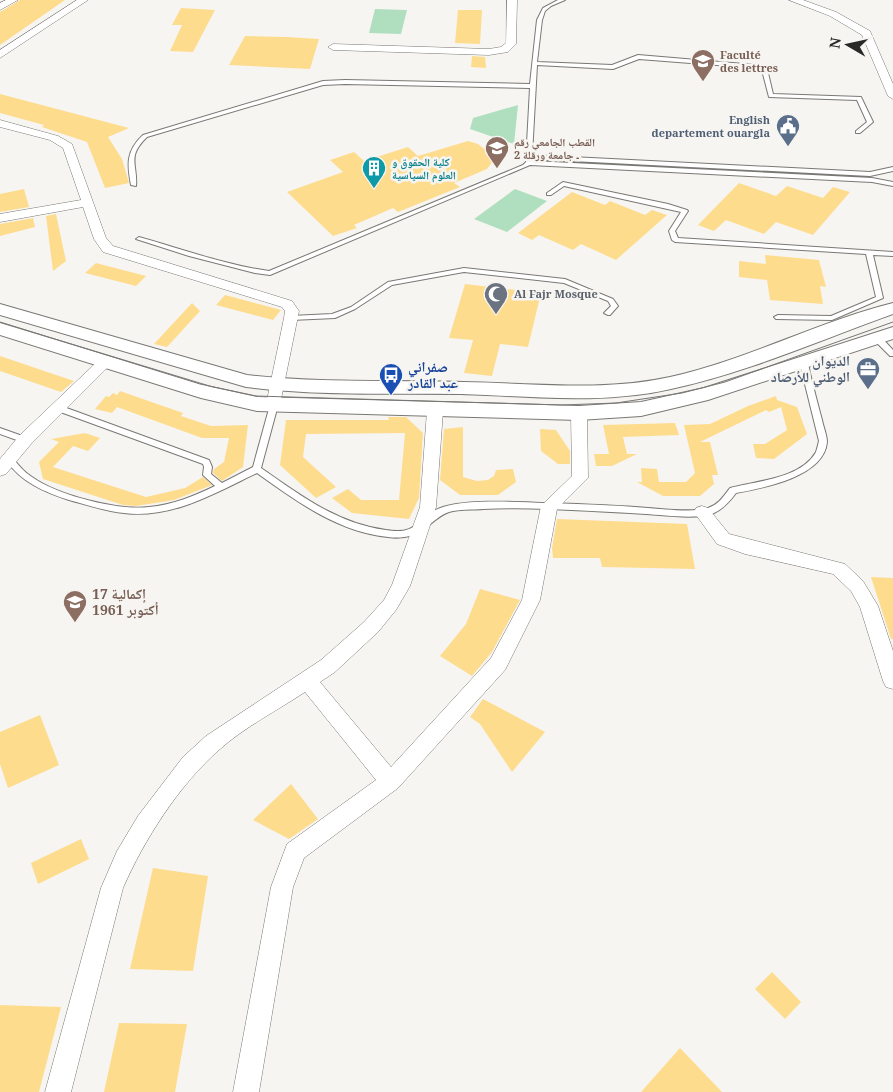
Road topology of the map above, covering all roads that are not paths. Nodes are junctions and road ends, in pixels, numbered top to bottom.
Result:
1 (13, 0) edge
2 (83, 0) edge
3 (512, 0) edge
4 (563, 0) edge
5 (794, 0) edge
6 (0, 7) edge
7 (333, 47) dead end
8 (3, 51) edge
9 (535, 63) junction
10 (533, 86) junction
11 (893, 96) edge
12 (0, 123) edge
13 (858, 132) dead end
14 (529, 160) junction
15 (893, 168) edge
16 (893, 184) edge
17 (134, 185) dead end
18 (549, 194) dead end
19 (88, 203) junction
20 (0, 218) edge
21 (140, 239) dead end
22 (869, 253) junction
23 (893, 254) edge
24 (893, 308) edge
25 (0, 309) edge
26 (608, 313) dead end
27 (778, 317) dead end
28 (291, 318) junction
29 (0, 329) edge
30 (885, 336) edge
31 (893, 354) edge
32 (105, 362) junction
33 (804, 364) junction
34 (278, 384) junction
35 (274, 406) junction
36 (58, 408) junction
37 (435, 411) junction
38 (579, 413) junction
39 (0, 430) edge
40 (24, 440) junction
41 (5, 465) edge
42 (258, 469) junction
43 (221, 487) junction
44 (549, 506) junction
45 (702, 512) junction
46 (422, 527) junction
47 (308, 681) junction
48 (893, 681) edge
49 (391, 780) junction
50 (58, 1092) edge
51 (246, 1092) edge

1 - 6 street
2 - 8 street
3 - 7 street
4 - 9 lane
5 - 11 street
9 - 10 lane
9 - 13 lane
10 - 14 lane
10 - 17 lane
12 - 19 street
14 - 15 lane
14 - 16 lane
14 - 21 lane
18 - 22 lane
19 - 20 street
19 - 28 street
22 - 23 lane
22 - 27 lane
24 - 34 street
25 - 34 street
26 - 28 lane
28 - 34 street
29 - 32 street
30 - 31 lane
30 - 33 street
32 - 35 street
32 - 36 street
33 - 38 street
33 - 45 lane
34 - 35 street
35 - 37 street
35 - 42 lane
36 - 40 street
36 - 43 lane
37 - 38 street
37 - 46 street
38 - 44 street
39 - 40 lane
40 - 41 street
41 - 43 lane
42 - 43 lane
42 - 46 lane
44 - 45 lane
44 - 46 lane
44 - 49 street
45 - 48 street
46 - 47 street
47 - 49 street
47 - 50 street
49 - 51 street

